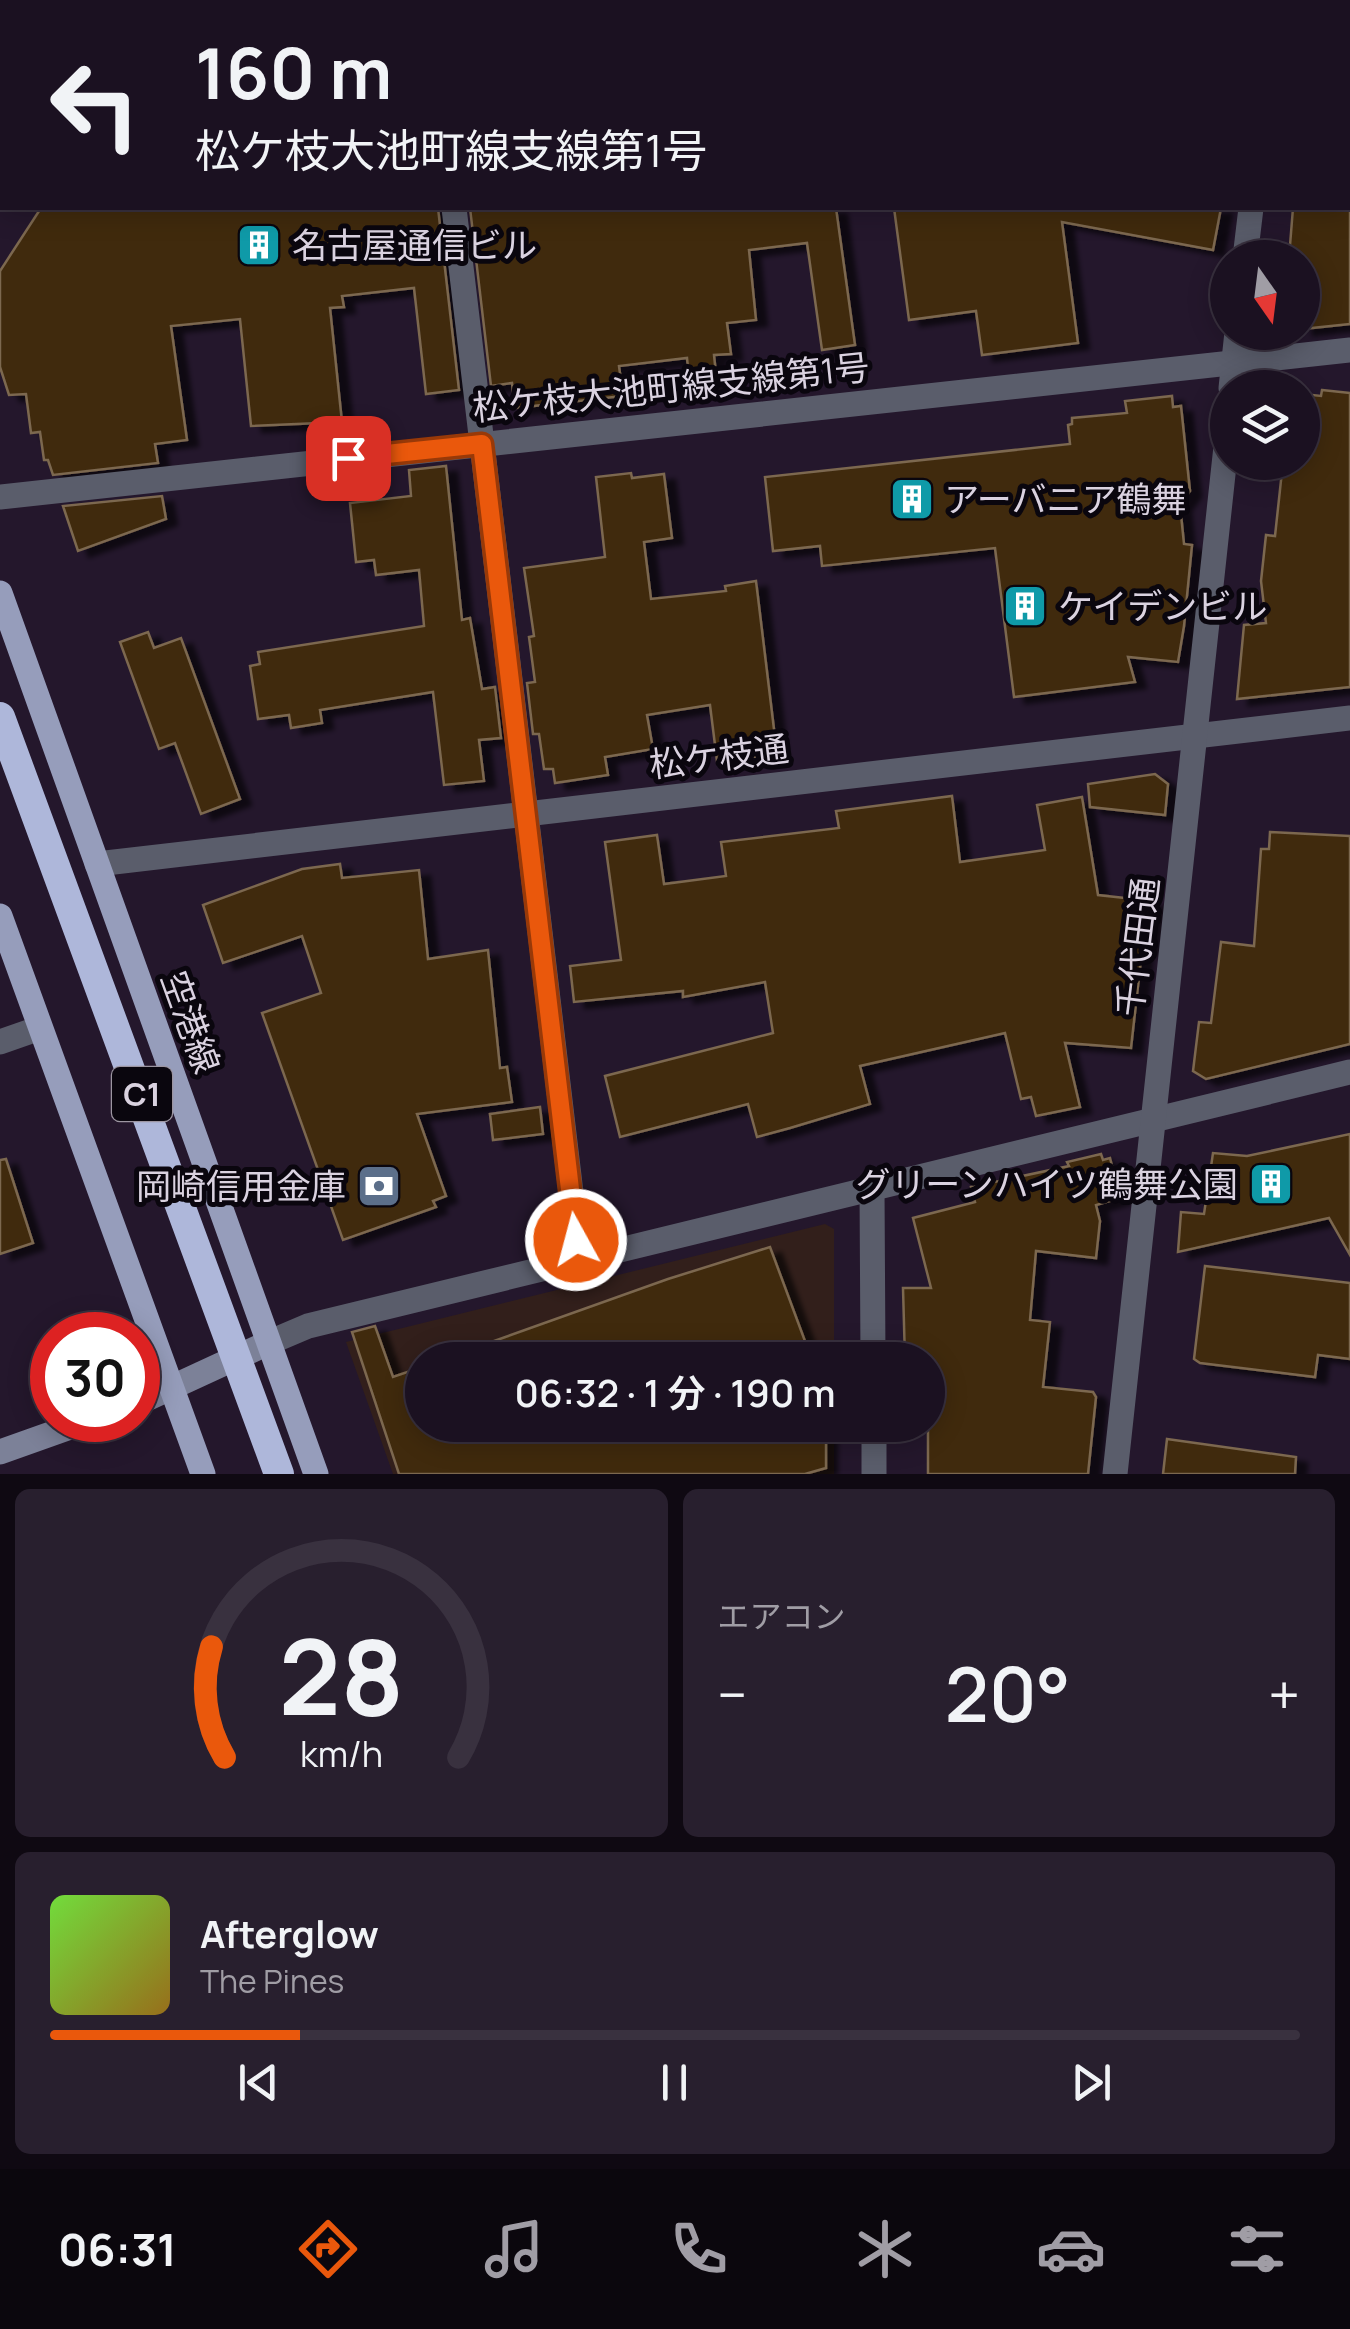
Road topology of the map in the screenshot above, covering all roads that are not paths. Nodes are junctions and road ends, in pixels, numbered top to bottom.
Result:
1 (454, 210) edge
2 (1251, 210) edge
3 (1248, 240) edge
4 (1235, 350) edge
5 (1350, 350) edge
6 (1234, 361) junction
7 (1233, 370) edge
8 (482, 444) junction
9 (1223, 480) edge
10 (0, 497) edge
11 (0, 593) edge
12 (0, 716) edge
13 (1350, 718) edge
14 (1198, 734) junction
15 (522, 814) junction
16 (97, 864) junction
17 (0, 916) edge
18 (40, 1028) junction
19 (0, 1042) edge
20 (1350, 1072) edge
21 (1150, 1122) junction
22 (872, 1188) junction
23 (578, 1260) junction
24 (873, 1342) edge
25 (268, 1343) junction
26 (172, 1390) junction
27 (160, 1395) edge
28 (30, 1441) edge
29 (874, 1442) edge
30 (0, 1452) edge
31 (202, 1474) edge
32 (279, 1474) edge
33 (316, 1474) edge
34 (874, 1474) edge
35 (1114, 1474) edge

1 - 8 street
2 - 3 street
4 - 6 street
5 - 6 street, 松ケ枝大池町線支線第1号
6 - 7 street
6 - 8 street, 松ケ枝大池町線支線第1号
8 - 10 street, 松ケ枝大池町線支線第1号
8 - 15 street
9 - 14 street, 千代田通
11 - 16 main road, 空港線
12 - 32 highway, C1, bridge
13 - 14 street, 松ケ枝通
14 - 15 street, 松ケ枝通
14 - 21 street, 千代田通
15 - 16 street, 松ケ枝通
15 - 23 street
16 - 25 main road, 空港線
17 - 18 main road
18 - 19 street
18 - 26 main road
20 - 21 street
21 - 22 street
21 - 35 street, 千代田通
22 - 23 street
22 - 24 street
23 - 25 street
25 - 26 street
25 - 33 main road, 空港線
26 - 27 street
26 - 31 main road
28 - 30 street
29 - 34 street

